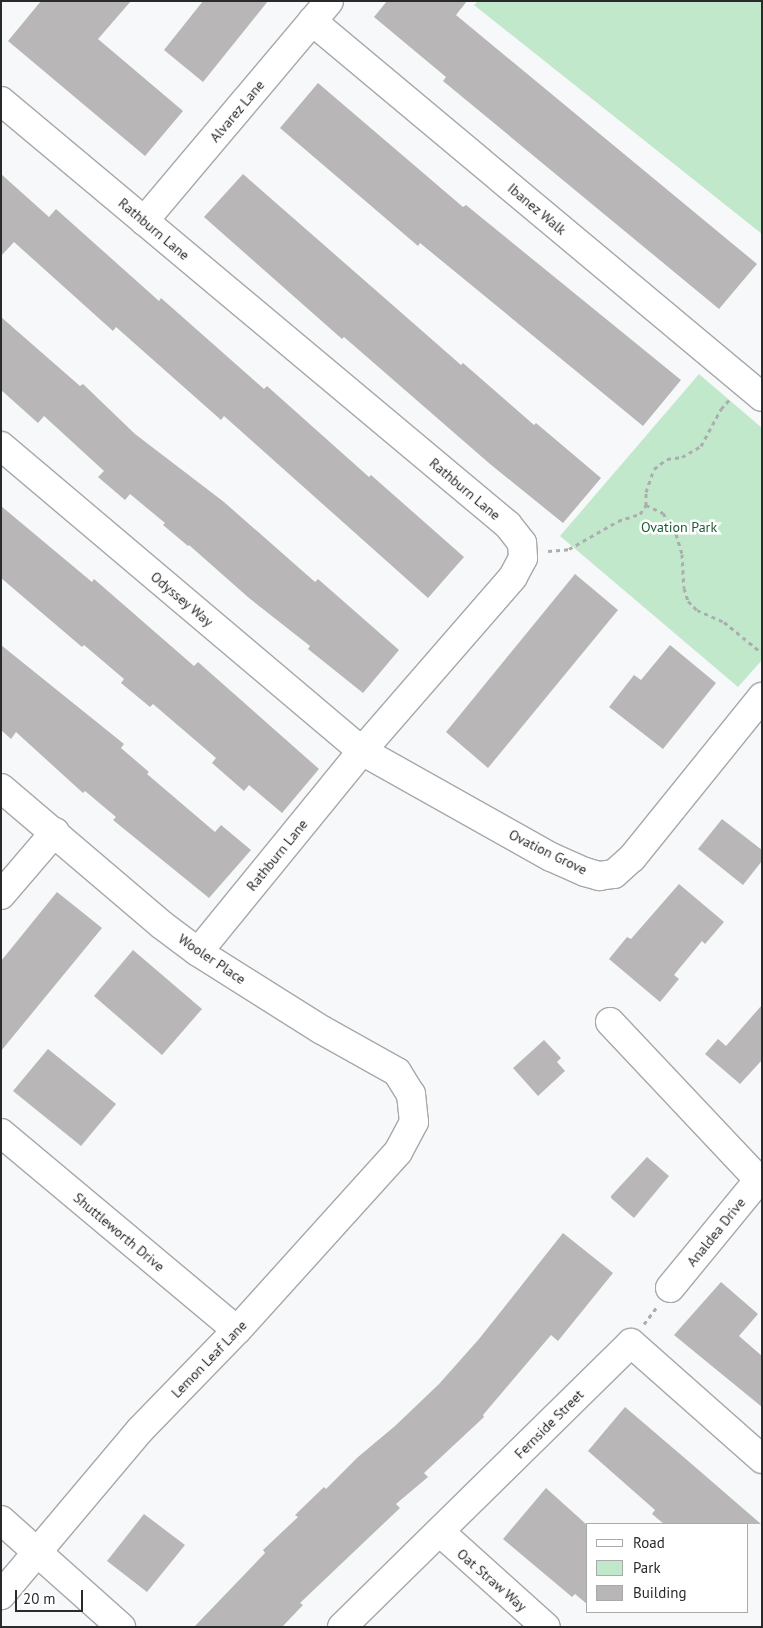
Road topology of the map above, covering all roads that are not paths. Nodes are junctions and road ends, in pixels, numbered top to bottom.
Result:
1 (320, 11) edge
2 (1, 101) edge
3 (144, 221) junction
4 (753, 389) edge
5 (1, 446) edge
6 (762, 697) edge
7 (362, 751) junction
8 (1, 788) edge
9 (55, 832) junction
10 (1, 896) edge
11 (198, 952) junction
12 (610, 1022) dead end
13 (414, 1122) joint
14 (1, 1133) edge
15 (760, 1178) edge
16 (670, 1288) road end
17 (237, 1330) junction
18 (762, 1459) edge
19 (1, 1520) edge
20 (440, 1532) junction
21 (38, 1551) junction
22 (1, 1595) edge
23 (121, 1627) edge
24 (342, 1627) edge
25 (546, 1627) edge

1 - 3 street, Alvarez Lane
1 - 4 street, Ibanez Walk
2 - 3 street, Rathburn Lane
3 - 7 street, Rathburn Lane
5 - 7 street, Odyssey Way
6 - 7 street, Ovation Grove
7 - 11 street, Rathburn Lane
8 - 9 street, Wooler Place
9 - 10 street
9 - 11 street, Wooler Place
11 - 13 street, Wooler Place
12 - 15 street
13 - 17 street, Lemon Leaf Lane
14 - 17 street, Shuttleworth Drive
15 - 16 street, Analdea Drive
17 - 21 street, Lemon Leaf Lane
18 - 20 street, Fernside Street
19 - 21 street
20 - 24 street, Fernside Street
20 - 25 street, Oat Straw Way
21 - 22 street, Lemon Leaf Lane
21 - 23 street

